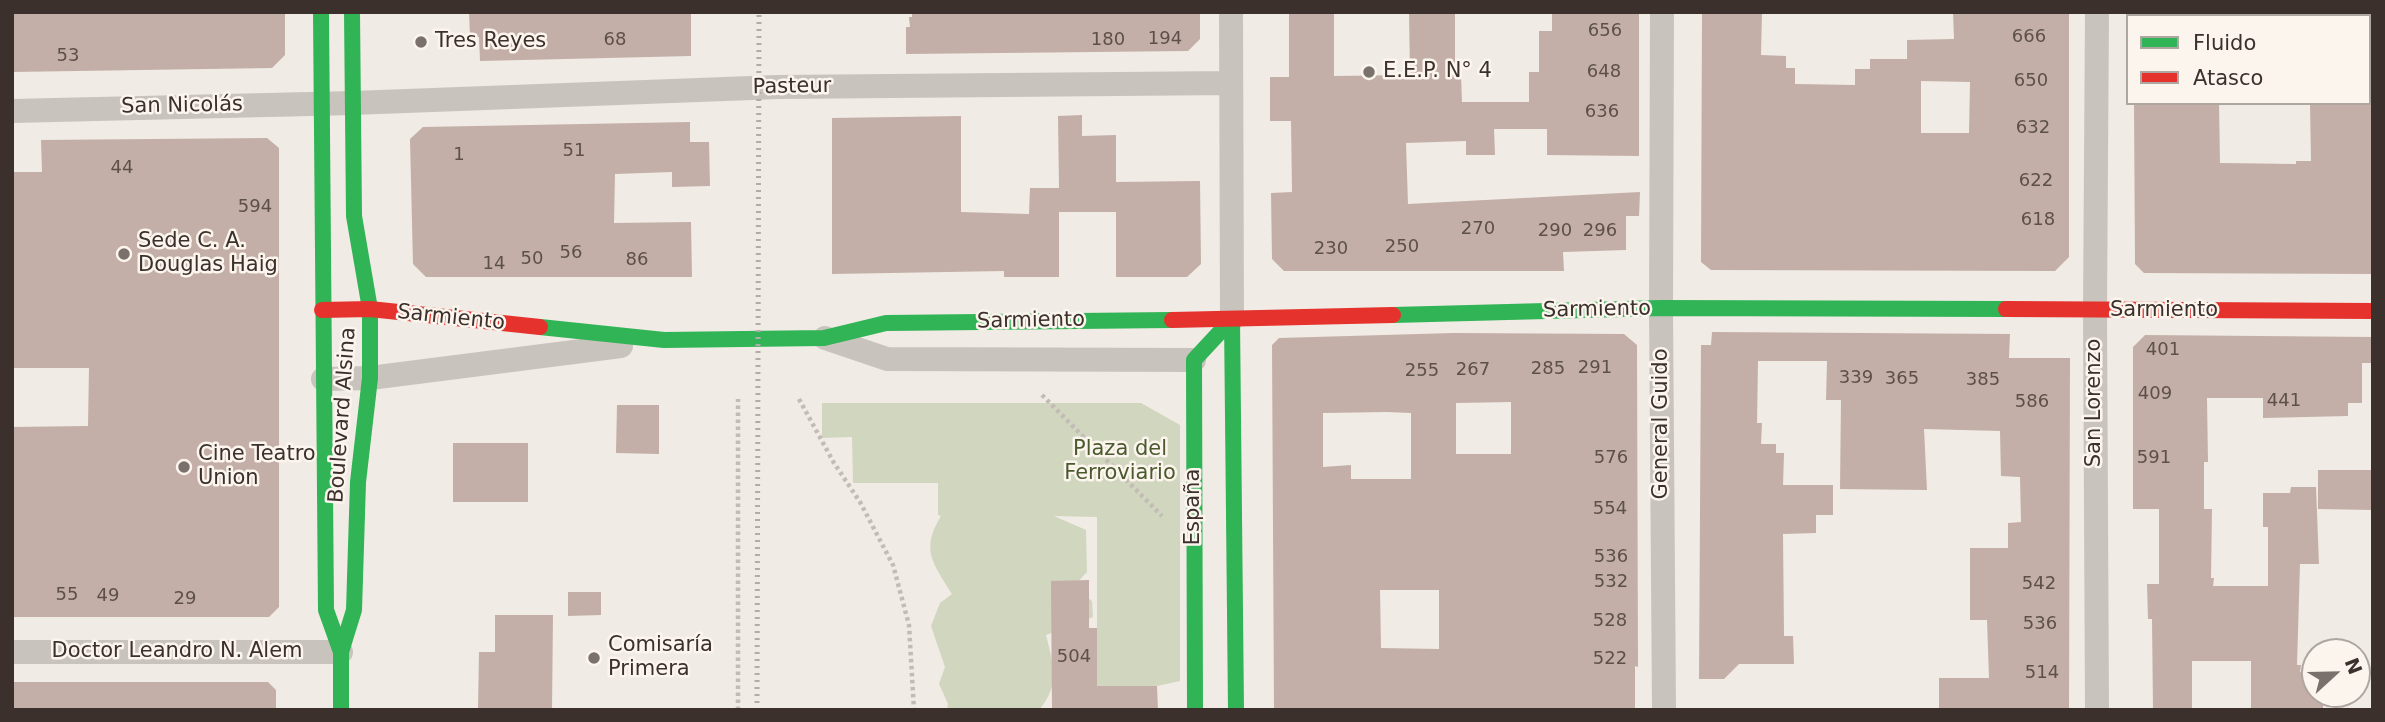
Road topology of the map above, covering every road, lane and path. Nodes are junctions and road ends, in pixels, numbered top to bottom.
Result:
1 (321, 12) edge
2 (352, 12) edge
3 (1231, 12) edge
4 (1662, 12) edge
5 (2097, 12) edge
6 (1231, 83) junction
7 (321, 102) junction
8 (352, 103) junction
9 (12, 110) edge
10 (1661, 308) junction
11 (370, 309) junction
12 (322, 310) junction
13 (2095, 311) junction
14 (2373, 311) edge
15 (1232, 318) junction
16 (824, 338) junction
17 (664, 340) junction
18 (1194, 360) junction
19 (370, 378) junction
20 (323, 379) junction
21 (1042, 395) dead end
22 (738, 399) dead end
23 (799, 399) dead end
24 (1167, 521) dead end
25 (12, 652) edge
26 (341, 652) junction
27 (341, 710) edge
28 (737, 710) edge
29 (914, 710) edge
30 (1195, 710) edge
31 (1236, 710) edge
32 (1664, 710) edge
33 (2097, 710) edge

1 - 7 street, Boulevard Alsina
2 - 8 street, Boulevard Alsina
3 - 6 street, España
4 - 10 street, General Guido
5 - 13 street, San Lorenzo
6 - 8 street, Pasteur
6 - 15 street, España
7 - 8 street, San Nicolás
7 - 9 street, San Nicolás
7 - 12 street, Boulevard Alsina
8 - 11 street, Boulevard Alsina
10 - 13 street, Sarmiento
10 - 15 street, Sarmiento
10 - 32 street, General Guido
11 - 12 street, Sarmiento
11 - 17 street, Sarmiento
11 - 19 street, Boulevard Alsina
12 - 20 street, Boulevard Alsina
13 - 14 street, Sarmiento
13 - 33 street, San Lorenzo
15 - 16 street, Sarmiento
15 - 18 street
15 - 31 street, España
16 - 17 street, Sarmiento
16 - 18 street, Sarmiento
17 - 19 street, Sarmiento
18 - 30 street, España
19 - 20 street, Sarmiento
19 - 26 street, Boulevard Alsina
20 - 26 street, Boulevard Alsina
21 - 24 path
22 - 28 path
23 - 29 path
25 - 26 street, Doctor Leandro N. Alem
26 - 27 street, Boulevard Alsina

